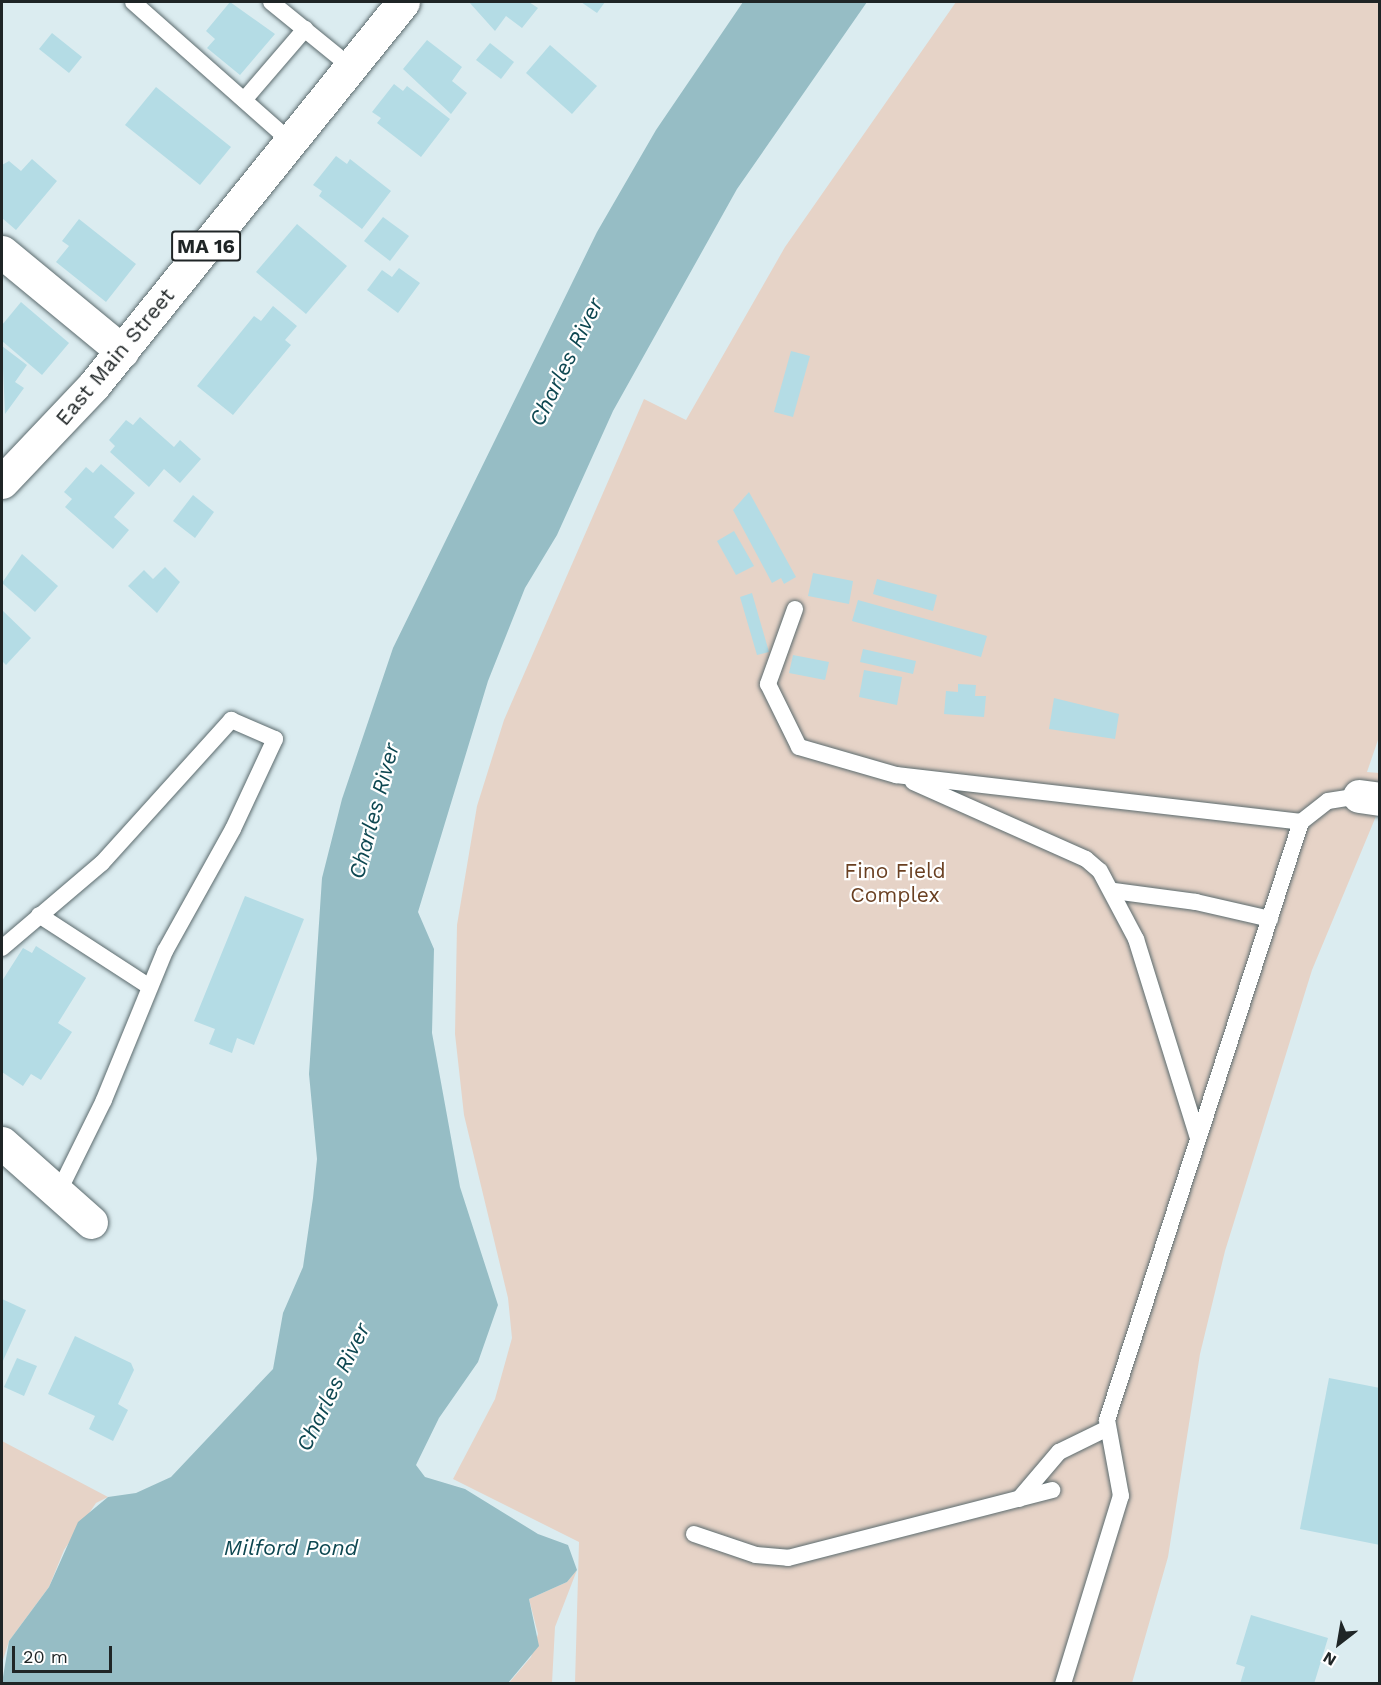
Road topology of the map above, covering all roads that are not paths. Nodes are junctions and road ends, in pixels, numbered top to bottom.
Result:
1 (133, 2) edge
2 (272, 2) edge
3 (403, 2) edge
4 (305, 29) junction
5 (351, 67) junction
6 (244, 100) junction
7 (290, 141) junction
8 (2, 252) edge
9 (122, 351) junction
10 (2, 482) edge
11 (795, 609) dead end
12 (896, 775) junction
13 (1369, 797) edge
14 (1301, 822) junction
15 (1114, 891) junction
16 (39, 915) junction
17 (1270, 919) junction
18 (2, 948) edge
19 (150, 987) junction
20 (1198, 1138) junction
21 (2, 1143) edge
22 (58, 1193) junction
23 (91, 1222) dead end
24 (1106, 1429) junction
25 (1052, 1490) dead end
26 (1019, 1499) junction
27 (694, 1534) dead end
28 (1064, 1683) edge

1 - 6 lane
2 - 4 lane
3 - 5 main road, East Main Street / MA 16
4 - 5 lane
4 - 6 lane
5 - 7 main road, East Main Street / MA 16
6 - 7 lane
7 - 9 main road, East Main Street / MA 16
8 - 9 main road
9 - 10 main road, East Main Street / MA 16
11 - 12 lane
12 - 14 lane
12 - 15 lane
13 - 14 lane
14 - 17 lane
15 - 17 lane
15 - 20 lane
16 - 18 lane
16 - 19 lane
16 - 19 lane
17 - 20 lane
19 - 22 lane
20 - 24 lane
21 - 22 main road
22 - 23 main road
24 - 26 lane
24 - 28 lane
25 - 26 lane
26 - 27 lane

